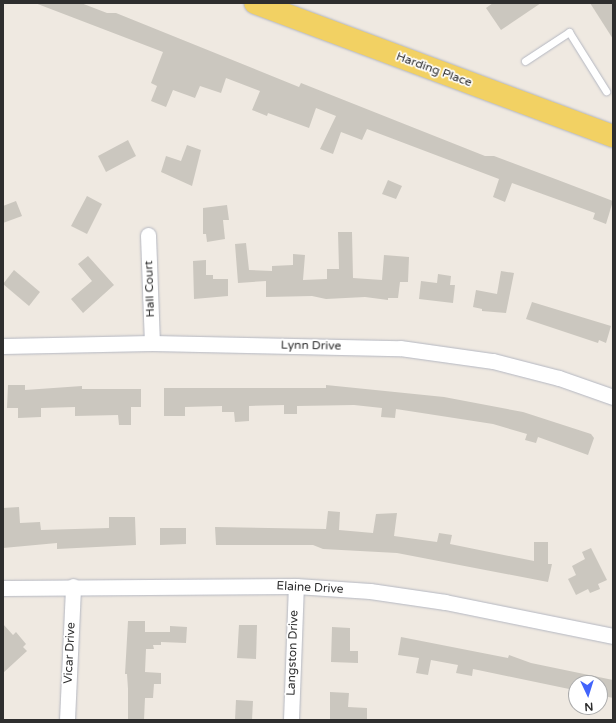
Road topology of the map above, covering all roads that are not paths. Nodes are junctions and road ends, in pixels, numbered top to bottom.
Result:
1 (255, 3) edge
2 (525, 61) dead end
3 (606, 91) dead end
4 (613, 136) edge
5 (148, 235) dead end
6 (152, 343) junction
7 (3, 346) edge
8 (613, 397) edge
9 (73, 586) junction
10 (296, 586) junction
11 (3, 588) edge
12 (613, 636) edge
13 (67, 720) edge
14 (291, 720) edge

1 - 4 main road, Harding Place
2 - 3 lane
5 - 6 street, Hall Court
6 - 7 street, Lynn Drive
6 - 8 street, Lynn Drive
9 - 10 street, Elaine Drive
9 - 11 street, Elaine Drive
9 - 13 street, Vicar Drive
10 - 12 street, Elaine Drive
10 - 14 street, Langston Drive

